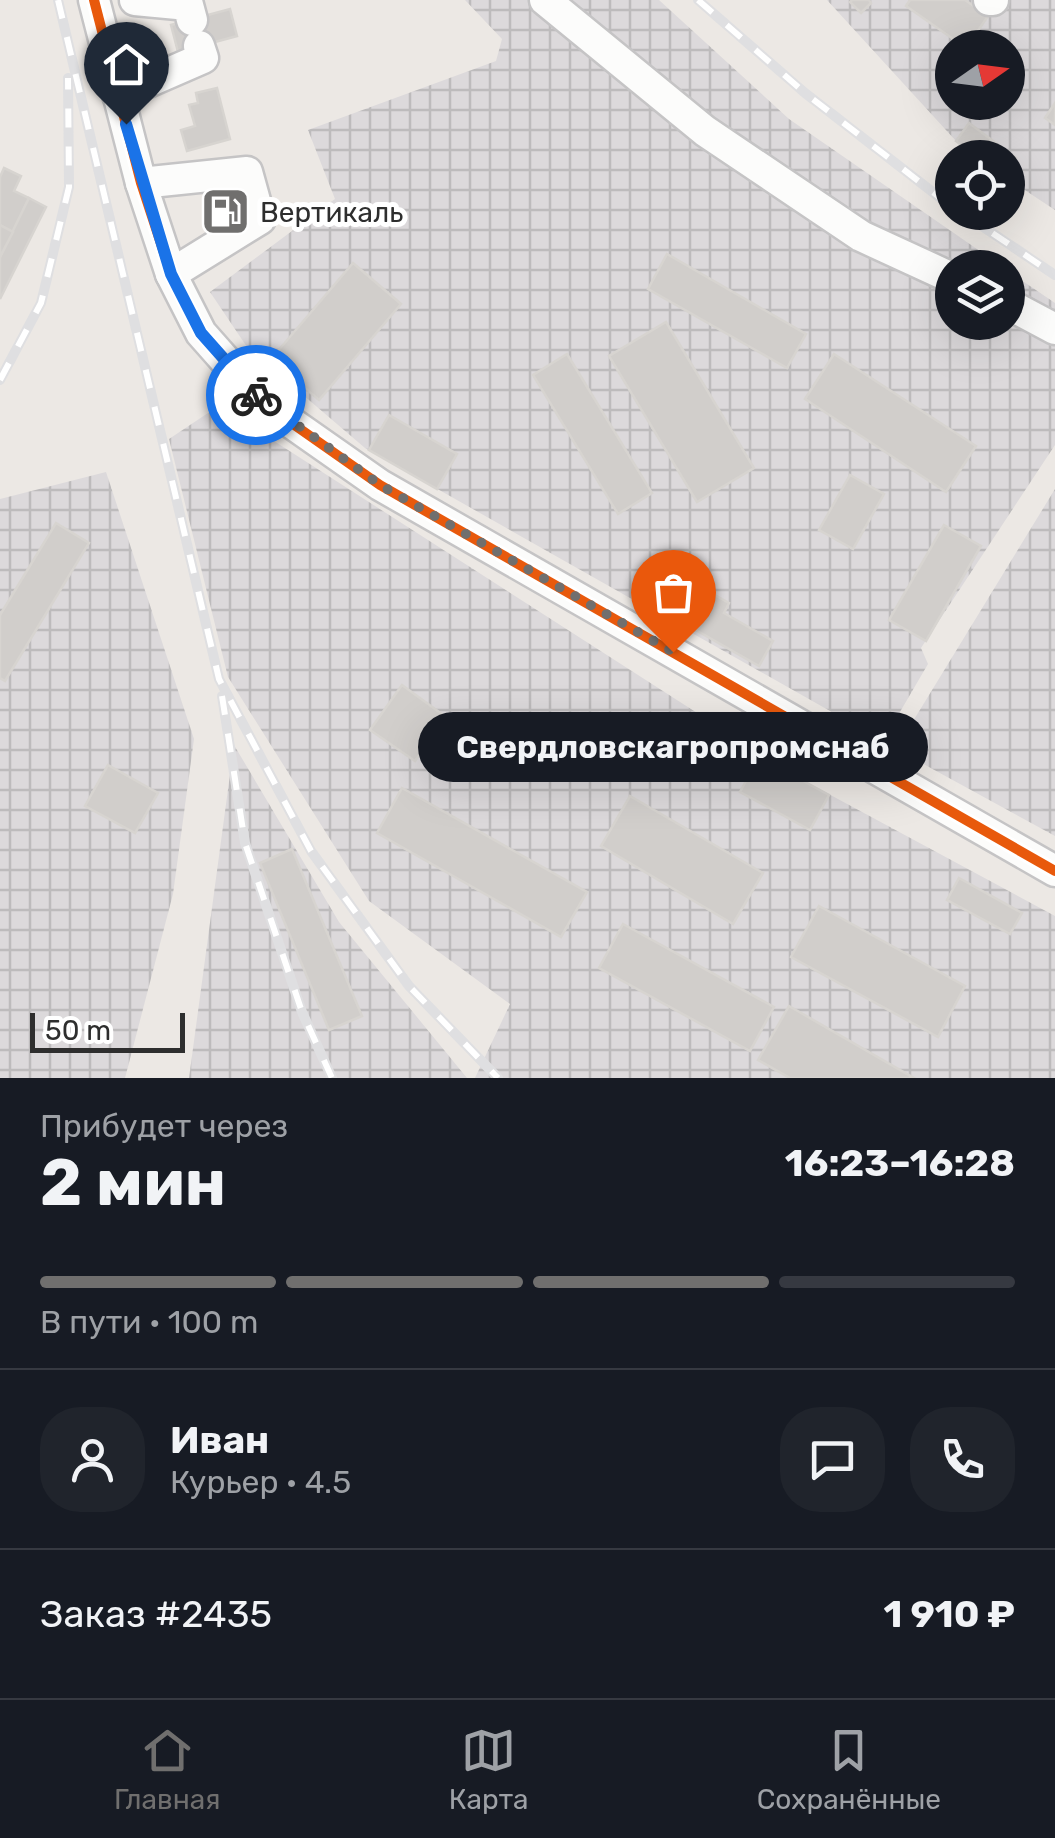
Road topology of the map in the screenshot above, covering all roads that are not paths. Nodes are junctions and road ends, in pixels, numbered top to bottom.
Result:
1 (94, 0) edge
2 (135, 0) edge
3 (545, 0) edge
4 (118, 95) junction
5 (141, 183) junction
6 (935, 270) edge
7 (171, 274) junction
8 (1025, 313) edge
9 (1055, 330) edge
10 (1055, 871) edge

1 - 4 street
2 - 4 street
3 - 6 street
4 - 5 street
5 - 7 street
5 - 7 street
7 - 10 street
8 - 9 street

